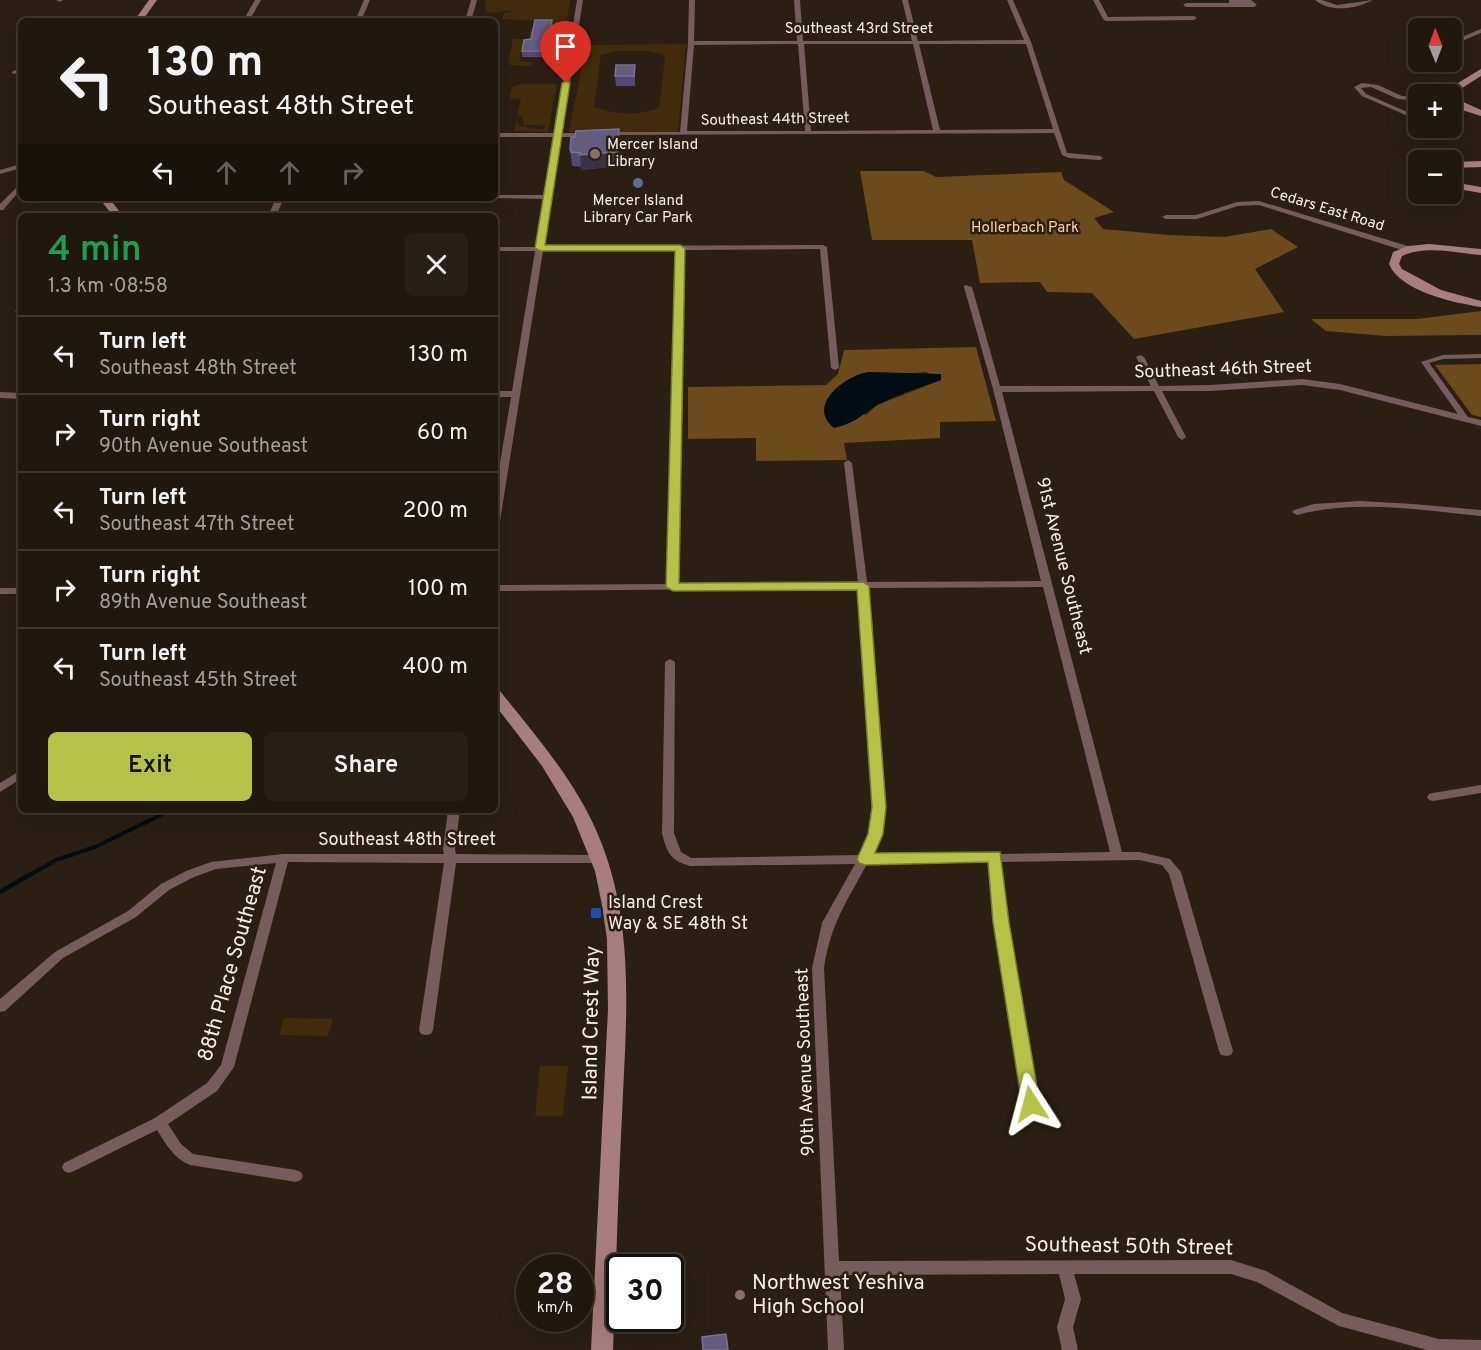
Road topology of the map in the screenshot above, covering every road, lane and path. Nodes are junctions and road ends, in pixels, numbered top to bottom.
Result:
1 (153, 0) edge
2 (258, 0) edge
3 (367, 0) edge
4 (474, 0) edge
5 (580, 0) edge
6 (692, 0) edge
7 (797, 0) edge
8 (905, 0) edge
9 (1010, 0) edge
10 (1096, 0) edge
11 (1318, 0) edge
12 (1370, 0) edge
13 (1232, 2) edge
14 (1184, 3) edge
15 (140, 18) edge
16 (248, 18) edge
17 (359, 18) edge
18 (469, 18) edge
19 (1481, 31) edge
20 (1462, 39) edge
21 (1028, 42) junction
22 (691, 43) junction
23 (801, 43) junction
24 (916, 43) junction
25 (1481, 72) edge
26 (1462, 84) edge
27 (1408, 98) edge
28 (1462, 106) edge
29 (1481, 112) edge
30 (1408, 114) edge
31 (1055, 131) junction
32 (938, 132) junction
33 (808, 133) junction
34 (683, 134) junction
35 (498, 135) edge
36 (557, 135) junction
37 (1100, 158) dead end
38 (1481, 164) edge
39 (1462, 165) edge
40 (18, 166) edge
41 (0, 172) edge
42 (1462, 187) edge
43 (18, 188) edge
44 (1481, 190) edge
45 (498, 197) edge
46 (548, 197) junction
47 (106, 201) edge
48 (0, 208) edge
49 (116, 213) edge
50 (1166, 217) dead end
51 (540, 248) junction
52 (680, 248) junction
53 (498, 249) edge
54 (1408, 249) junction
55 (1481, 252) edge
56 (968, 287) dead end
57 (1481, 304) edge
58 (1481, 356) edge
59 (1140, 357) dead end
60 (835, 368) dead end
61 (997, 389) junction
62 (1158, 389) junction
63 (498, 394) edge
64 (517, 394) junction
65 (0, 395) edge
66 (18, 396) edge
67 (1466, 420) junction
68 (1481, 423) edge
69 (1182, 437) dead end
70 (848, 464) dead end
71 (498, 504) edge
72 (1297, 513) dead end
73 (1481, 513) edge
74 (1047, 584) junction
75 (863, 586) junction
76 (673, 587) junction
77 (498, 588) edge
78 (0, 591) edge
79 (18, 591) edge
80 (670, 662) dead end
81 (498, 699) edge
82 (18, 776) edge
83 (0, 788) edge
84 (1481, 789) edge
85 (1433, 797) dead end
86 (454, 813) edge
87 (995, 856) junction
88 (1117, 856) junction
89 (283, 858) junction
90 (451, 858) junction
91 (599, 859) junction
92 (865, 859) junction
93 (0, 1007) edge
94 (426, 1030) dead end
95 (1226, 1051) dead end
96 (1031, 1104) dead end
97 (160, 1122) junction
98 (69, 1167) dead end
99 (296, 1176) dead end
100 (1065, 1266) junction
101 (833, 1268) junction
102 (1481, 1347) edge
103 (602, 1350) edge
104 (836, 1350) edge
105 (1070, 1350) edge

1 - 15 main road
2 - 16 street
3 - 17 street
4 - 18 street
5 - 36 street
6 - 22 street
7 - 23 street
8 - 24 street
9 - 21 street
10 - 14 street
11 - 12 street
13 - 14 street
19 - 20 street
21 - 24 street, Southeast 43rd Street
21 - 31 street
22 - 23 street, Southeast 43rd Street
22 - 34 street
23 - 24 street, Southeast 43rd Street
23 - 33 street
24 - 32 street
25 - 26 main road
27 - 30 street
28 - 29 main road
31 - 32 street, Southeast 44th Street
31 - 37 street
32 - 33 street, Southeast 44th Street
33 - 34 street, Southeast 44th Street
34 - 36 street, Southeast 44th Street
35 - 36 street, Southeast 44th Street
36 - 46 street
38 - 39 main road
40 - 41 street
42 - 44 main road
43 - 48 street
45 - 46 street
46 - 51 street
47 - 49 main road
50 - 54 street, Cedars East Road
51 - 52 street
51 - 53 street
51 - 64 street
52 - 60 street
52 - 76 street
54 - 55 main road
54 - 57 main road
56 - 61 street, 91st Avenue Southeast
58 - 67 street
59 - 62 street
61 - 62 street, Southeast 46th Street
61 - 74 street, 91st Avenue Southeast
62 - 67 street, Southeast 46th Street
62 - 69 street
63 - 64 street
64 - 71 street
65 - 66 street
67 - 68 street, Southeast 46th Street
70 - 75 street, 90th Avenue Southeast
72 - 73 street
74 - 75 street
74 - 88 street, 91st Avenue Southeast
75 - 76 street
75 - 92 street, 90th Avenue Southeast
76 - 77 street
78 - 79 street
80 - 92 street
81 - 91 main road, Island Crest Way
82 - 83 street
84 - 85 street
86 - 90 street
87 - 88 street
87 - 92 street
87 - 96 street
88 - 95 street
89 - 90 street, Southeast 48th Street
89 - 93 street, Southeast 48th Street
89 - 97 street, 88th Place Southeast
90 - 91 street, Southeast 48th Street
90 - 94 street
91 - 103 main road, Island Crest Way
92 - 101 street, 90th Avenue Southeast
97 - 98 street
97 - 99 street
100 - 101 street, Southeast 50th Street
100 - 102 street, Southeast 50th Street
100 - 105 street
101 - 104 street, 90th Avenue Southeast

